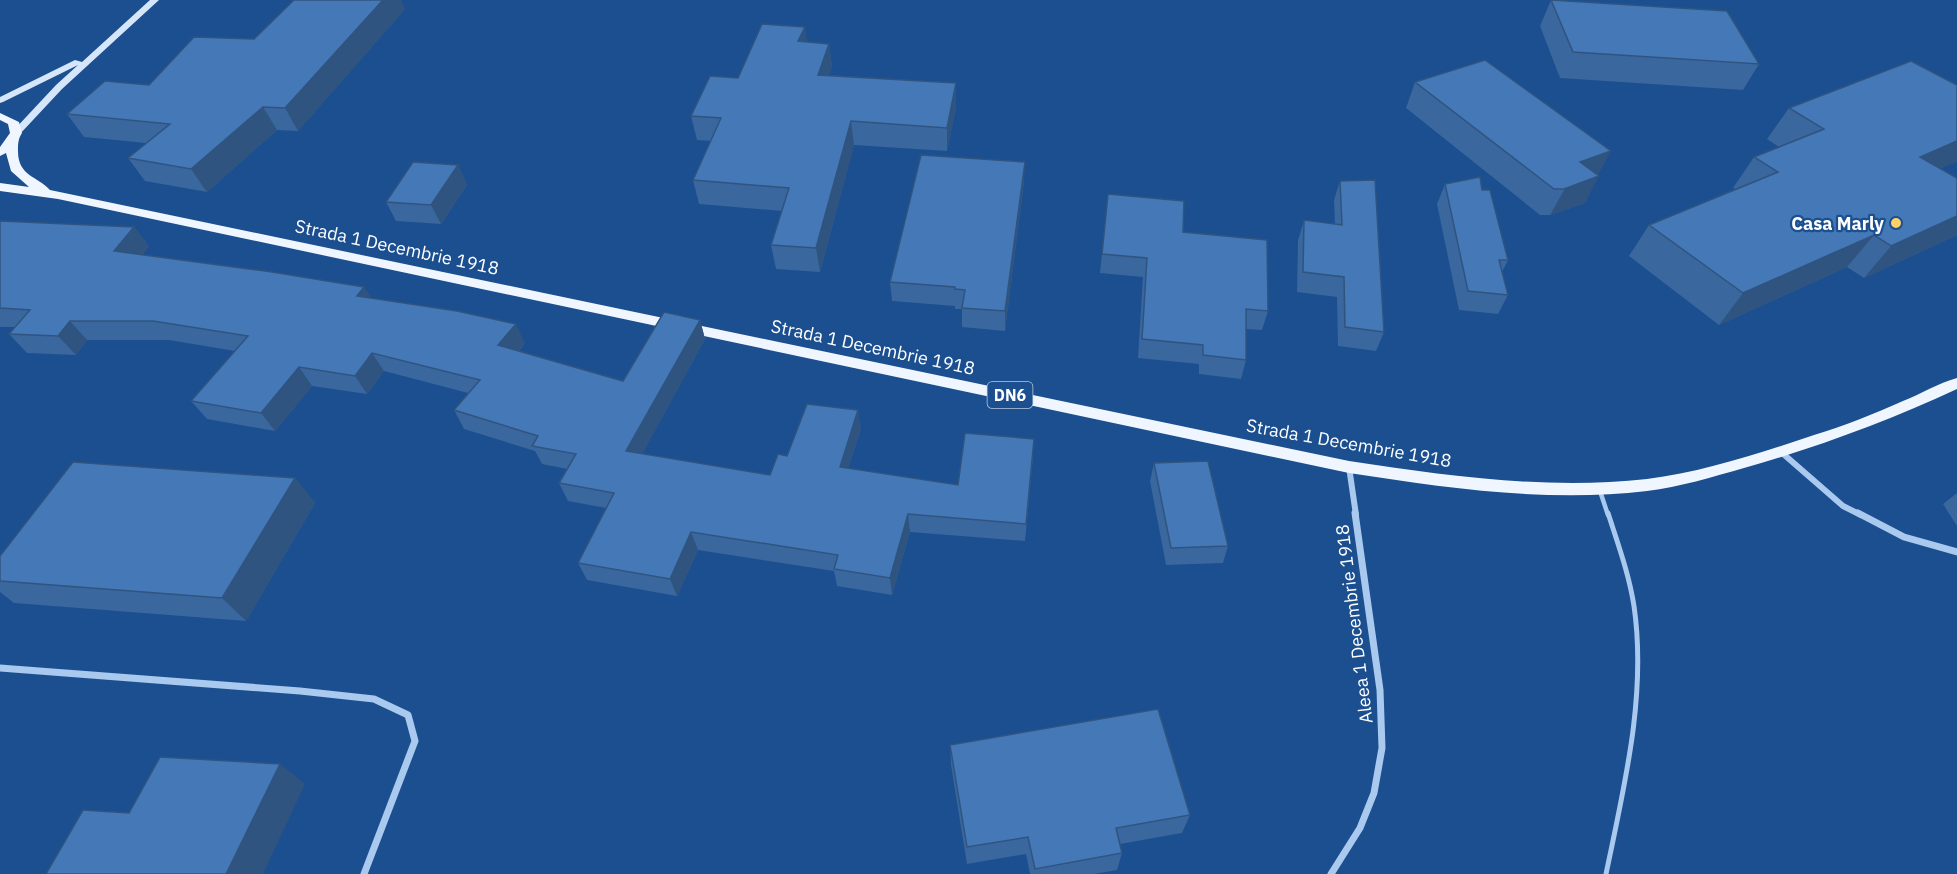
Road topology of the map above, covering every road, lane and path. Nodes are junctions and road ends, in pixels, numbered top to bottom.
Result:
1 (155, 0) edge
2 (97, 51) junction
3 (0, 100) edge
4 (0, 116) edge
5 (14, 136) junction
6 (0, 152) edge
7 (0, 187) edge
8 (57, 195) junction
9 (1957, 383) edge
10 (1781, 452) junction
11 (1349, 467) junction
12 (1599, 488) junction
13 (1957, 552) edge
14 (0, 668) edge
15 (364, 874) edge
16 (1331, 874) edge
17 (1606, 874) edge

1 - 2 street
2 - 3 street
2 - 5 street
4 - 5 main road
5 - 6 main road
5 - 8 main road, Strada 1 Decembrie 1918 / DN6
7 - 8 main road, Strada 1 Decembrie 1918 / DN6
8 - 11 main road, Strada 1 Decembrie 1918 / DN6
9 - 10 main road, Strada 1 Decembrie 1918 / DN6
10 - 12 main road, Strada 1 Decembrie 1918 / DN6
10 - 13 street
11 - 12 main road, Strada 1 Decembrie 1918 / DN6
11 - 16 street, Aleea 1 Decembrie 1918
12 - 17 lane
14 - 15 street

